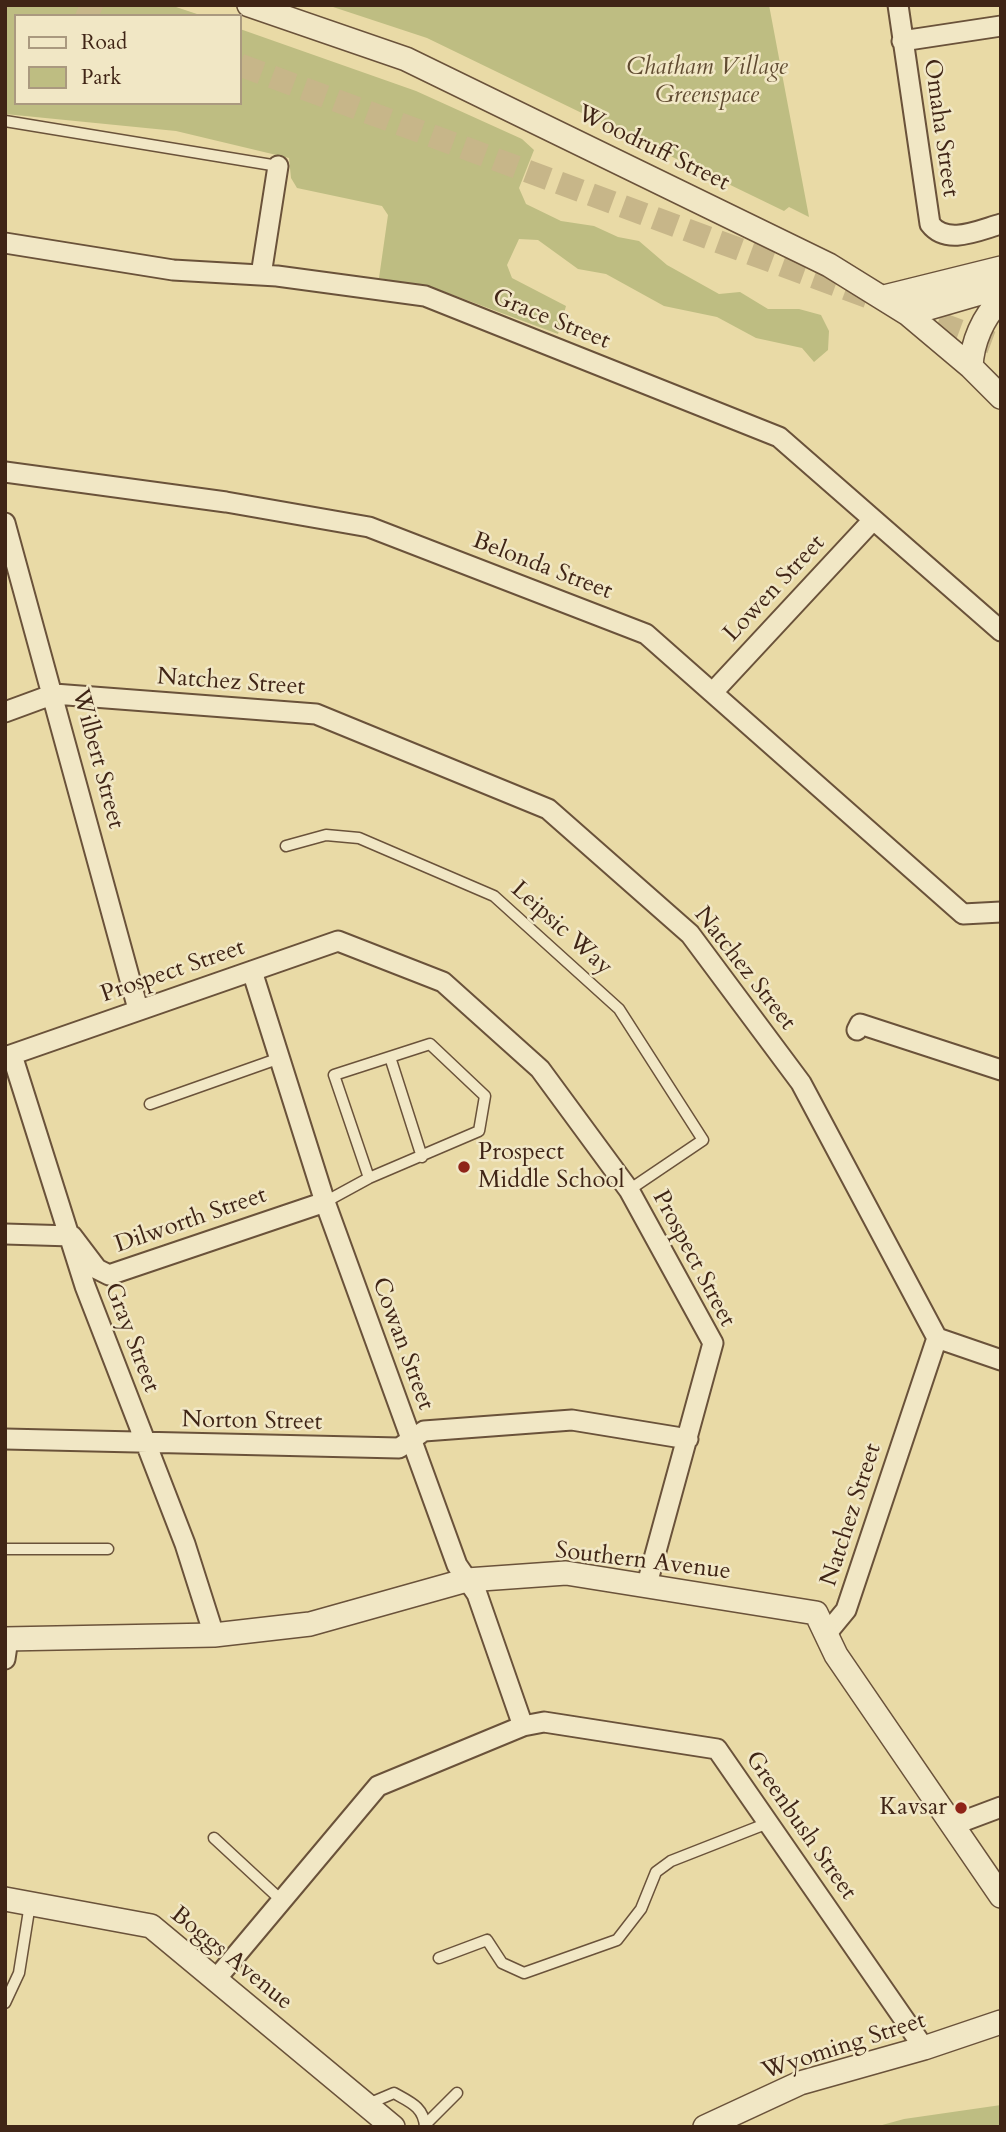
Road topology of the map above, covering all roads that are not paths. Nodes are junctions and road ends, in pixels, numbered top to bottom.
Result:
1 (248, 5) edge
2 (898, 5) edge
3 (1001, 26) edge
4 (902, 41) junction
5 (5, 121) edge
6 (278, 166) joint
7 (1001, 224) edge
8 (5, 243) edge
9 (1001, 268) edge
10 (261, 275) junction
11 (1001, 287) edge
12 (884, 297) junction
13 (1001, 300) edge
14 (908, 314) junction
15 (971, 367) junction
16 (1001, 397) edge
17 (5, 472) edge
18 (873, 520) junction
19 (5, 523) edge
20 (1001, 631) edge
21 (714, 691) junction
22 (54, 694) junction
23 (5, 712) edge
24 (286, 846) dead end
25 (1001, 912) edge
26 (252, 971) junction
27 (138, 1009) junction
28 (858, 1027) dead end
29 (9, 1056) edge
30 (390, 1057) junction
31 (279, 1058) junction
32 (1001, 1070) edge
33 (150, 1104) dead end
34 (422, 1157) junction
35 (369, 1178) junction
36 (629, 1190) junction
37 (325, 1202) junction
38 (5, 1234) edge
39 (72, 1236) junction
40 (937, 1338) junction
41 (1001, 1360) edge
42 (688, 1438) junction
43 (411, 1439) junction
44 (5, 1440) edge
45 (146, 1445) junction
46 (5, 1549) edge
47 (108, 1549) dead end
48 (467, 1580) junction
49 (647, 1584) junction
50 (827, 1633) junction
51 (214, 1635) junction
52 (6, 1646) edge
53 (523, 1726) junction
54 (1001, 1807) edge
55 (768, 1823) junction
56 (953, 1825) junction
57 (214, 1838) dead end
58 (1001, 1896) edge
59 (5, 1899) edge
60 (281, 1900) junction
61 (30, 1903) junction
62 (439, 1958) dead end
63 (216, 1979) junction
64 (5, 2003) edge
65 (1001, 2022) edge
66 (924, 2048) junction
67 (457, 2093) dead end
68 (369, 2104) junction
69 (425, 2126) edge
70 (393, 2127) edge
71 (705, 2127) edge

1 - 12 street, Woodruff Street
2 - 4 street, Omaha Street
3 - 4 street
4 - 7 street, Omaha Street
5 - 6 lane
6 - 10 street
8 - 10 street, Grace Street
9 - 12 street
10 - 18 street, Grace Street
11 - 14 street
12 - 14 street, Woodruff Street
13 - 15 street
14 - 15 street, Woodruff Street
15 - 16 street, Woodruff Street
17 - 21 street, Belonda Street
18 - 20 street, Grace Street
18 - 21 street, Lowen Street
19 - 22 street, Wilbert Street
21 - 25 street, Belonda Street
22 - 23 street, Natchez Street
22 - 27 street, Wilbert Street
22 - 40 street, Natchez Street
24 - 36 lane, Leipsic Way
26 - 27 street, Prospect Street
26 - 31 street, Cowan Street
26 - 36 street, Prospect Street
27 - 29 street, Prospect Street
28 - 32 street
29 - 39 street, Gray Street
30 - 34 lane
30 - 34 lane
30 - 35 lane
31 - 33 lane
31 - 37 street, Cowan Street
34 - 35 lane
35 - 37 lane
36 - 42 street, Prospect Street
37 - 39 street, Dilworth Street
37 - 43 street, Cowan Street
38 - 39 street
39 - 45 street, Gray Street
40 - 41 street
40 - 50 street, Natchez Street
42 - 43 street, Norton Street
42 - 49 street, Prospect Street
43 - 45 street, Norton Street
43 - 48 street, Cowan Street
44 - 45 street, Norton Street
45 - 51 street, Gray Street
46 - 47 lane
48 - 49 street, Southern Avenue
48 - 51 street, Southern Avenue
48 - 53 street, Cowan Street
49 - 50 street, Southern Avenue
50 - 56 street, Southern Avenue
51 - 52 street, Southern Avenue
53 - 55 street, Greenbush Street
53 - 60 street, Greenbush Street
54 - 56 street
55 - 62 lane
55 - 66 street, Greenbush Street
56 - 58 street, Southern Avenue
57 - 60 lane
59 - 61 street, Boggs Avenue
60 - 63 street, Greenbush Street
61 - 63 street, Boggs Avenue
61 - 64 lane
63 - 68 street, Boggs Avenue
65 - 66 street, Wyoming Street
66 - 71 street, Wyoming Street
67 - 69 lane
68 - 69 lane
68 - 70 street, Boggs Avenue

